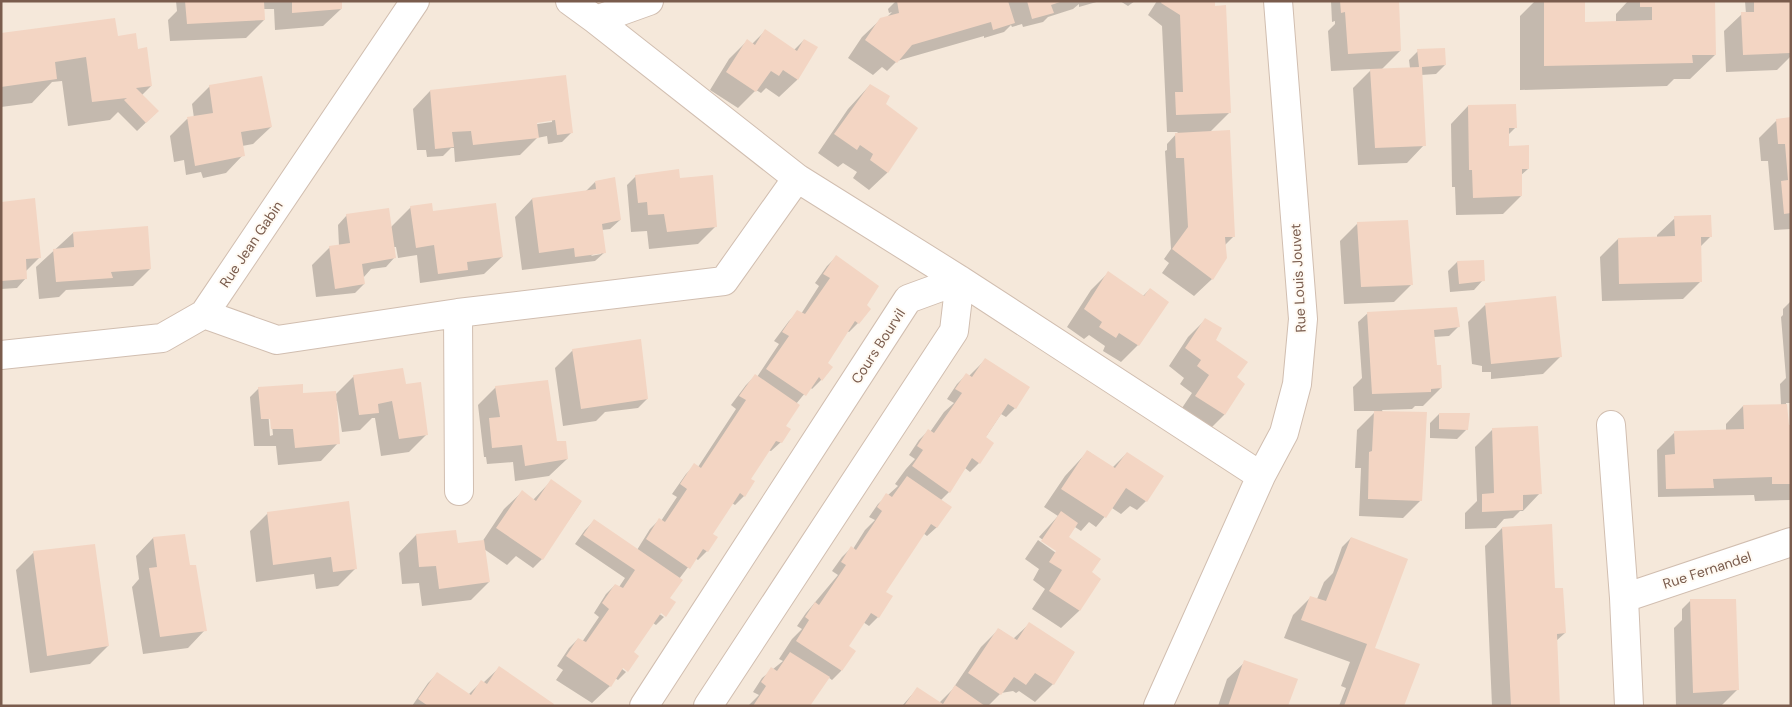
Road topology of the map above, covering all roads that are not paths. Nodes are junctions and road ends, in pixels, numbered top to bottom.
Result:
1 (415, 1) edge
2 (570, 1) edge
3 (650, 1) edge
4 (1278, 1) edge
5 (596, 20) junction
6 (798, 178) junction
7 (960, 280) junction
8 (458, 313) junction
9 (204, 314) junction
10 (1, 355) edge
11 (1611, 425) dead end
12 (1261, 476) junction
13 (459, 491) dead end
14 (1791, 542) edge
15 (1624, 598) junction
16 (644, 706) edge
17 (708, 706) edge
18 (1158, 706) edge
19 (1628, 706) edge

1 - 9 street, Rue Jean Gabin
2 - 5 street
3 - 5 street
4 - 12 street, Rue Louis Jouvet
5 - 6 street
6 - 7 street
6 - 8 street
7 - 12 street
7 - 16 street, Cours Bourvil
7 - 17 street
8 - 9 street
8 - 13 street
9 - 10 street, Rue Jean Gabin
11 - 15 street
12 - 18 street, Rue Louis Jouvet
14 - 15 street, Rue Fernandel
15 - 19 street

